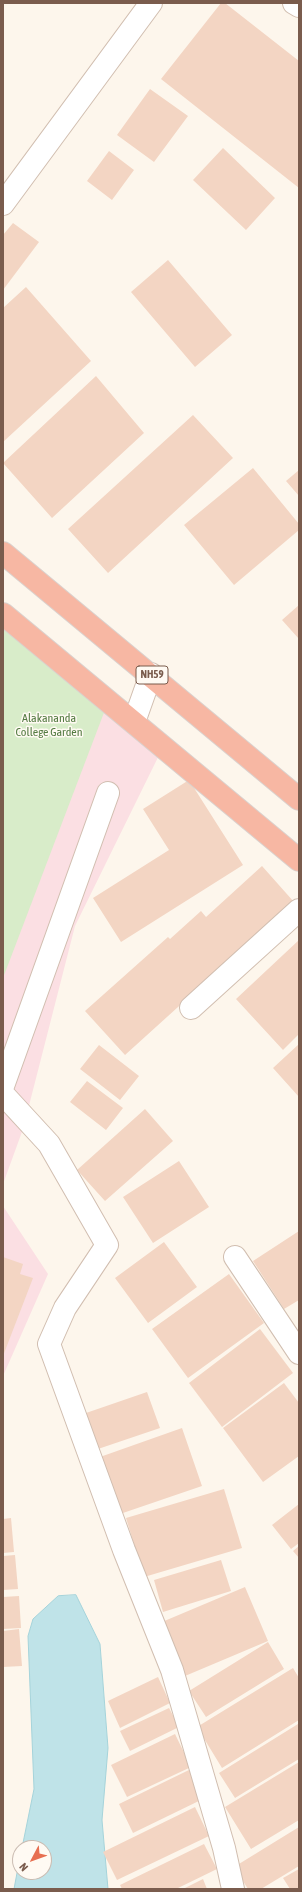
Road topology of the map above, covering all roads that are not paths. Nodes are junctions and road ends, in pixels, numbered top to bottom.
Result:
1 (151, 3) edge
2 (294, 3) edge
3 (299, 6) edge
4 (3, 204) edge
5 (3, 553) edge
6 (3, 614) edge
7 (151, 674) junction
8 (134, 722) junction
9 (108, 793) dead end
10 (299, 799) edge
11 (299, 860) edge
12 (299, 910) edge
13 (191, 1008) dead end
14 (10, 1041) edge
15 (3, 1086) edge
16 (3, 1094) edge
17 (235, 1257) dead end
18 (299, 1353) edge
19 (233, 1889) edge

1 - 4 street
2 - 3 street
5 - 7 highway, NH59
6 - 8 highway
7 - 8 street
7 - 10 highway, NH59
8 - 11 highway
9 - 14 street
12 - 13 street
14 - 15 street
16 - 19 street
17 - 18 street

